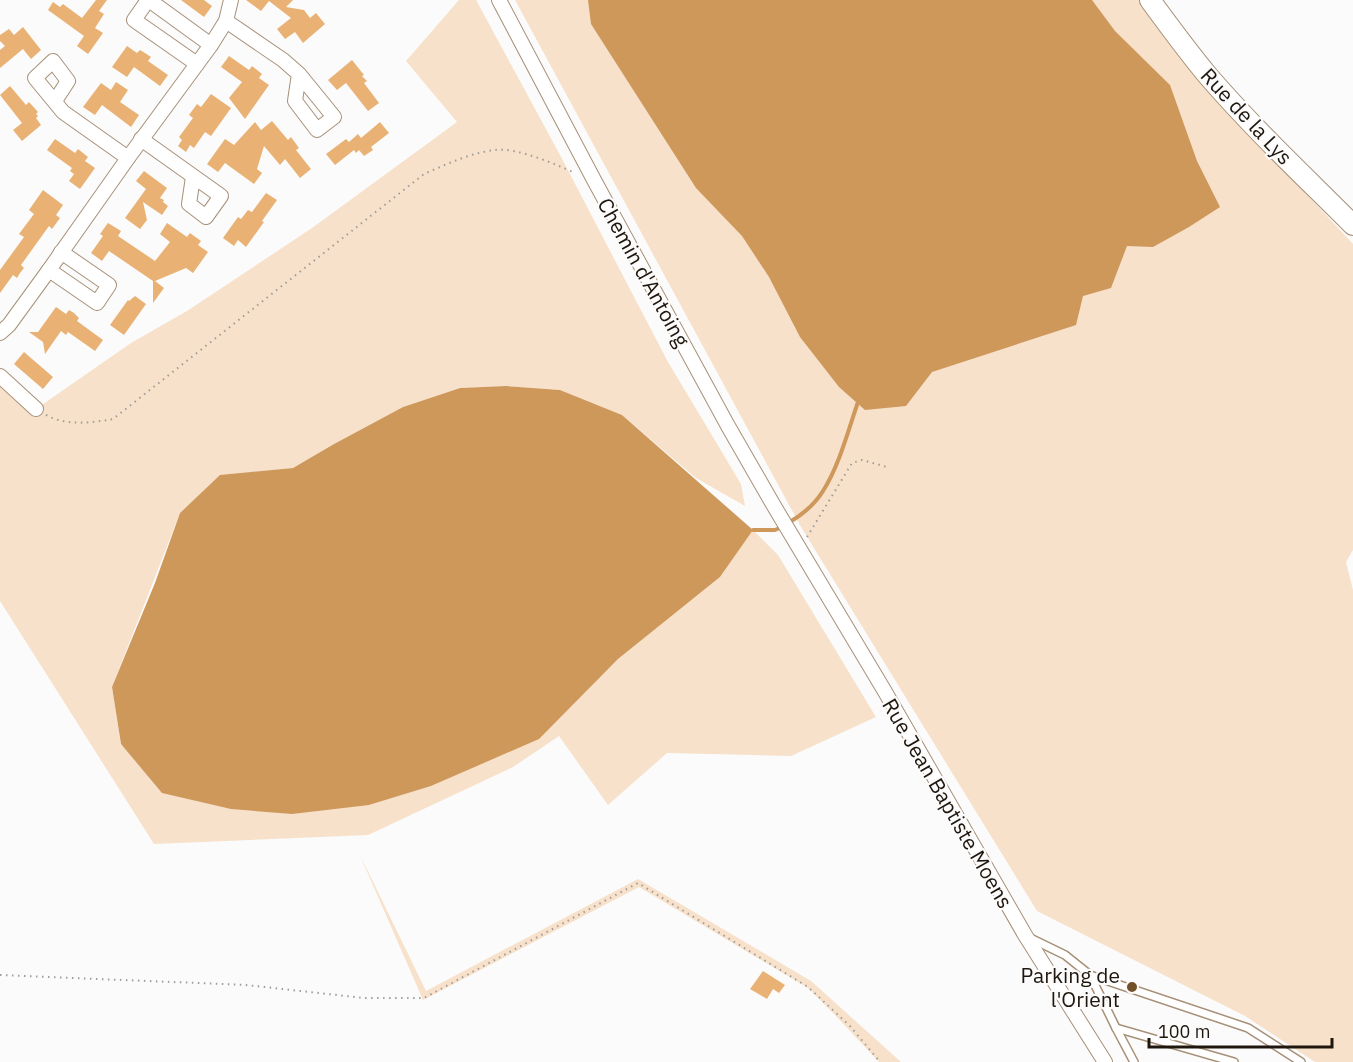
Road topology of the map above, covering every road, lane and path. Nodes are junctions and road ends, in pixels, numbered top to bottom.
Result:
1 (149, 0) edge
2 (231, 0) edge
3 (499, 0) edge
4 (1150, 0) edge
5 (226, 21) junction
6 (211, 45) junction
7 (196, 64) junction
8 (299, 74) dead end
9 (55, 101) dead end
10 (141, 139) junction
11 (128, 158) junction
12 (193, 177) dead end
13 (594, 180) junction
14 (1353, 225) edge
15 (61, 252) junction
16 (49, 270) junction
17 (0, 333) edge
18 (0, 376) edge
19 (36, 409) joint
20 (887, 467) dead end
21 (799, 542) junction
22 (1025, 935) junction
23 (0, 975) edge
24 (1090, 975) junction
25 (1116, 1028) junction
26 (880, 1062) edge
27 (1105, 1062) edge
28 (1134, 1062) edge
29 (1234, 1062) edge
30 (1301, 1062) edge

1 - 6 street
1 - 7 street
2 - 5 street
3 - 13 street, Chemin d'Antoing
4 - 14 main road, Rue de la Lys
5 - 6 street
5 - 8 street
6 - 7 street
7 - 10 street
9 - 11 street
10 - 11 street
10 - 12 street
11 - 15 street
13 - 19 path
13 - 21 street, Chemin d'Antoing
15 - 16 street
15 - 16 street
16 - 17 street
18 - 19 street
20 - 21 path
21 - 22 street, Rue Jean Baptiste Moens
22 - 24 lane
22 - 27 street, Rue Jean Baptiste Moens
23 - 26 path
24 - 25 lane
24 - 30 lane
25 - 28 lane
25 - 29 lane

